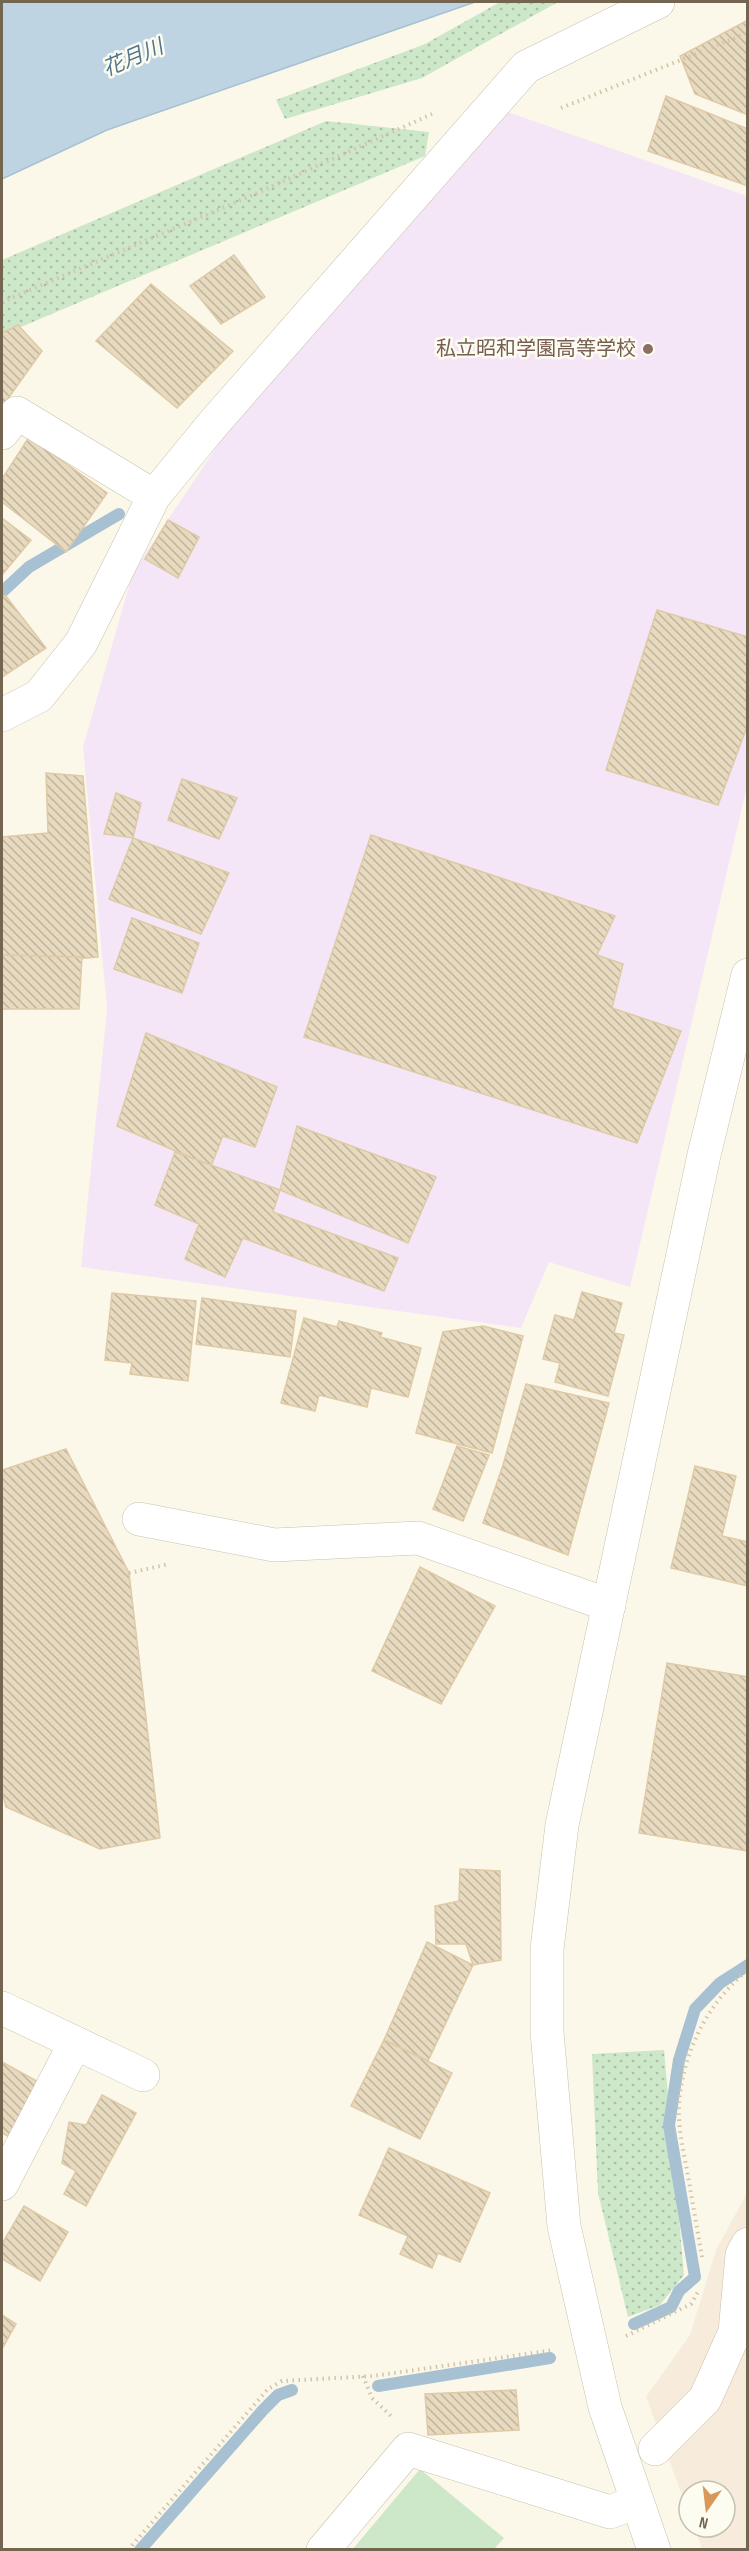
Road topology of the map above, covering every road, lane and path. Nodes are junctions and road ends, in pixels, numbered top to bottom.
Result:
1 (658, 2) edge
2 (747, 33) edge
3 (561, 108) dead end
4 (426, 118) dead end
5 (2, 302) edge
6 (2, 434) edge
7 (154, 496) junction
8 (2, 715) edge
9 (747, 975) edge
10 (139, 1519) dead end
11 (609, 1605) junction
12 (747, 1970) edge
13 (2, 2008) edge
14 (75, 2043) junction
15 (143, 2075) dead end
16 (2, 2184) edge
17 (747, 2244) edge
18 (702, 2259) dead end
19 (700, 2286) dead end
20 (617, 2340) dead end
21 (560, 2349) dead end
22 (363, 2376) junction
23 (408, 2449) junction
24 (655, 2449) dead end
25 (636, 2502) junction
26 (128, 2550) edge
27 (322, 2550) edge
28 (654, 2550) edge

1 - 7 street
2 - 3 path
4 - 5 path
6 - 7 street
7 - 8 street
9 - 11 street
10 - 11 street
11 - 25 street
12 - 18 path
13 - 14 street
14 - 15 street
14 - 16 street
17 - 24 street
19 - 20 path
21 - 22 path
22 - 23 path
22 - 26 path
23 - 25 street
23 - 27 street
25 - 28 street

